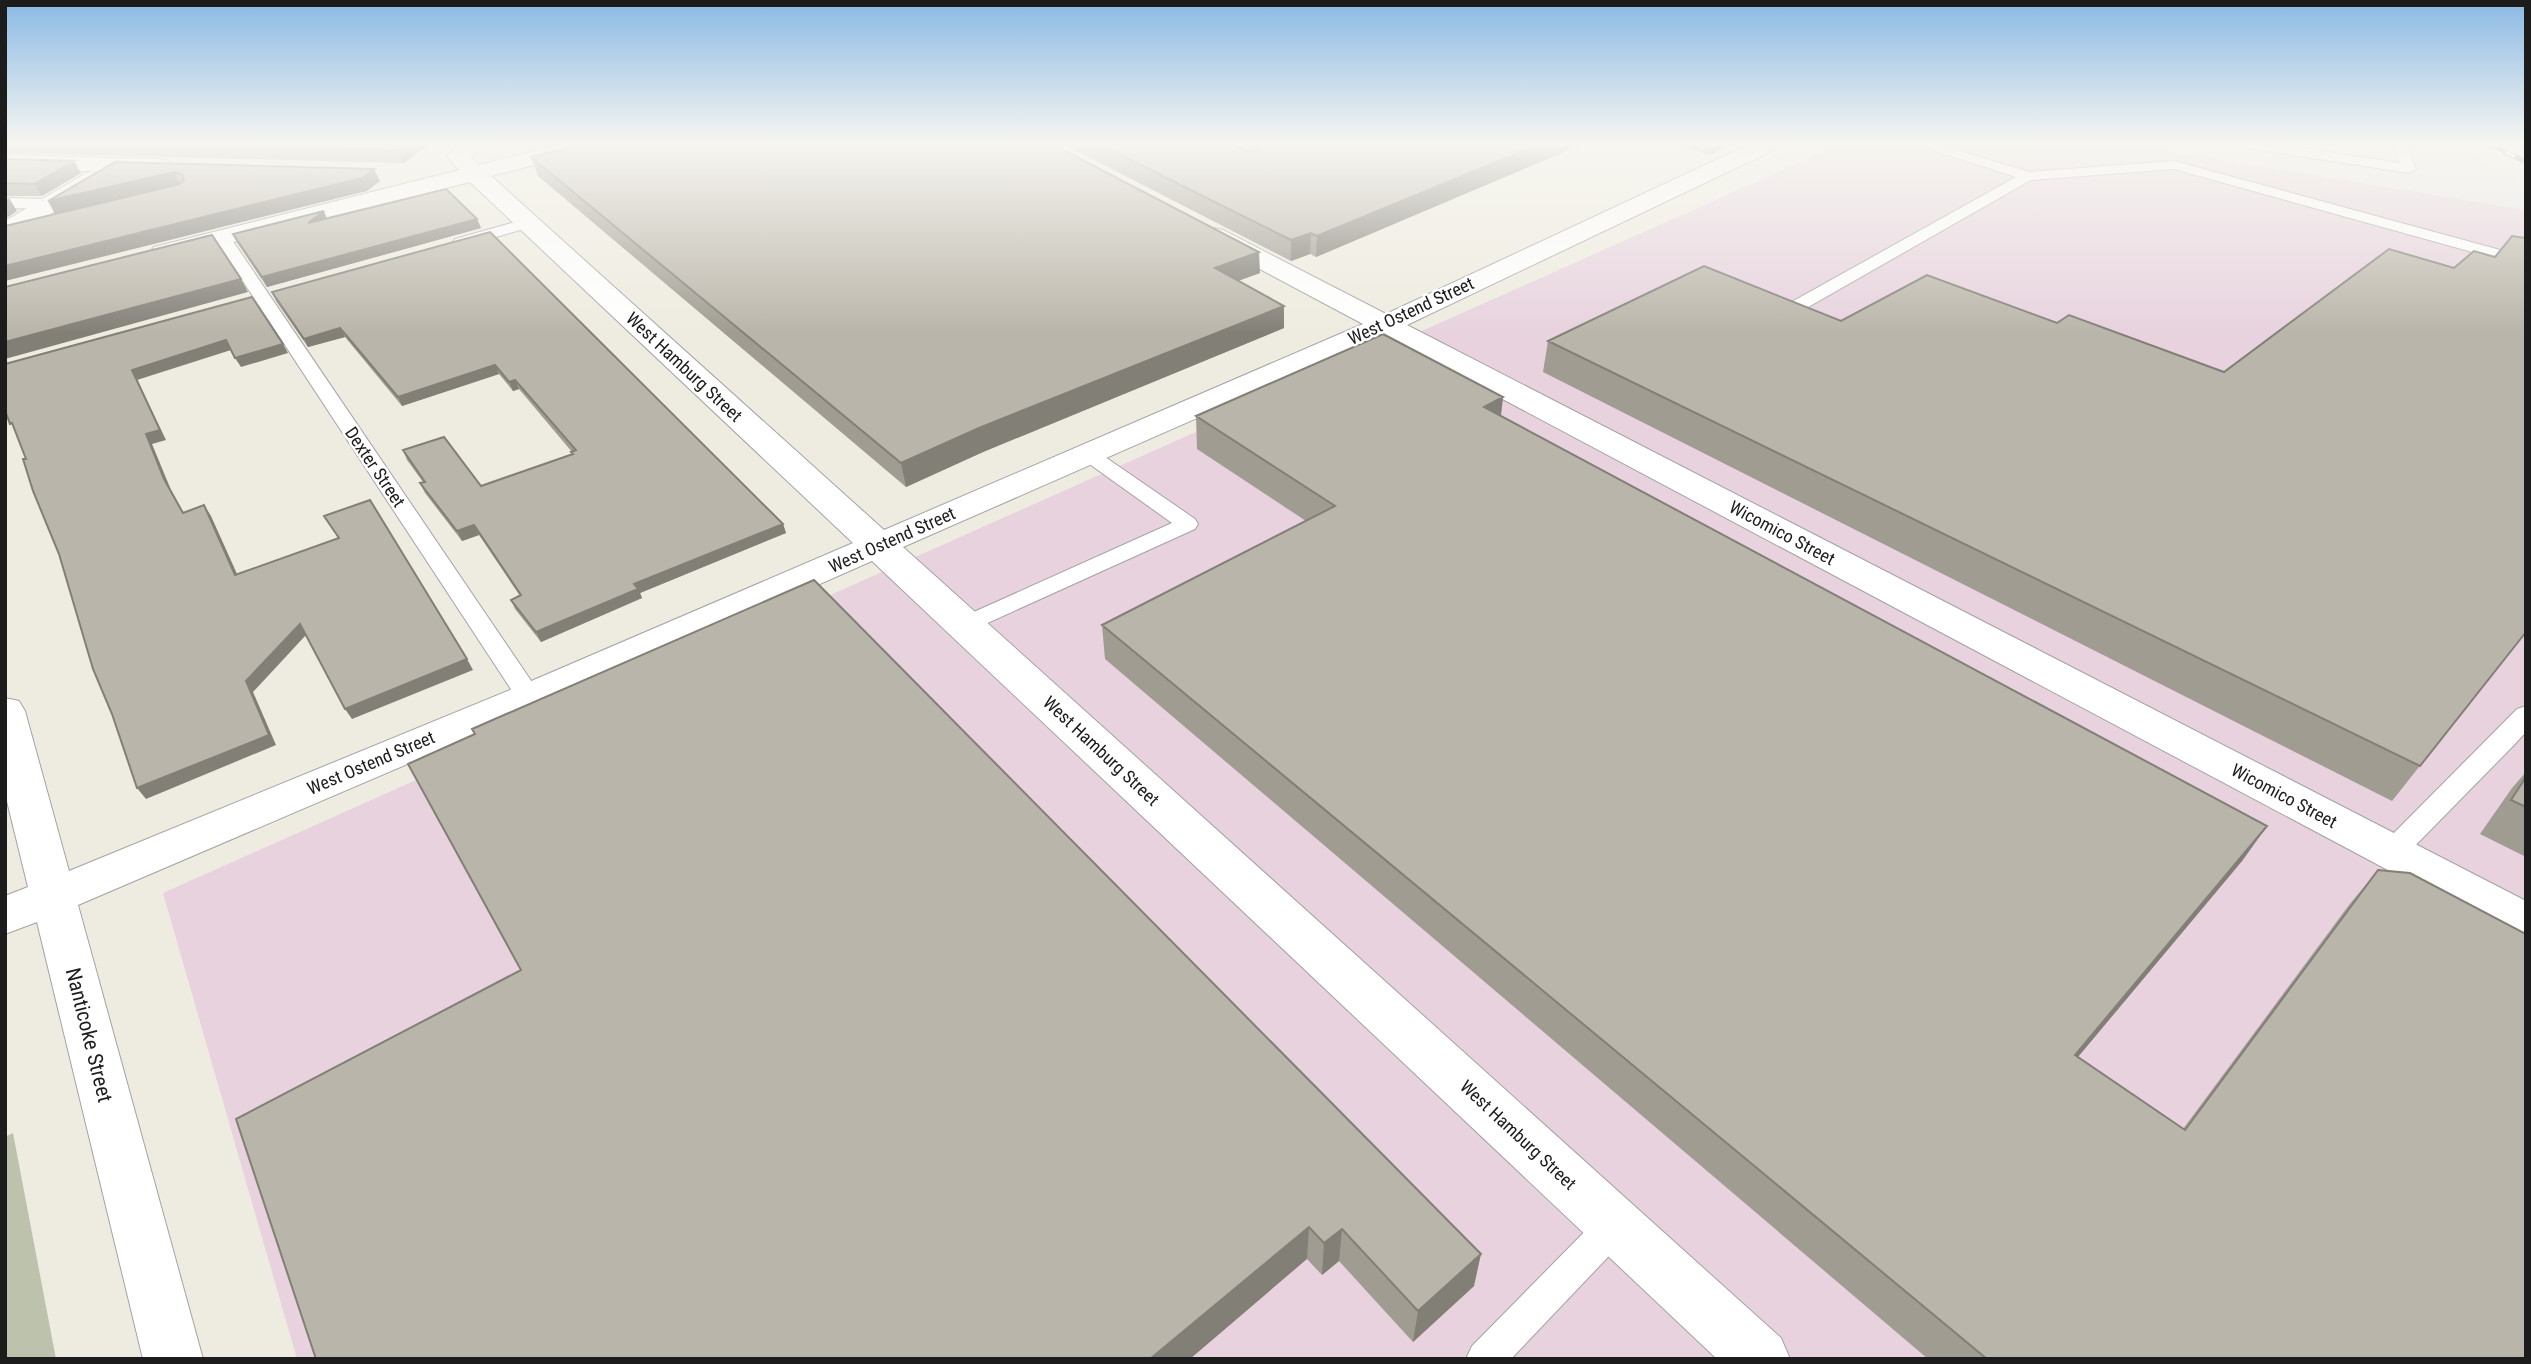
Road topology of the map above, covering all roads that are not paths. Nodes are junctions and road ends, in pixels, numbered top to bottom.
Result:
1 (20, 207) edge
2 (59, 207) edge
3 (320, 207) edge
4 (515, 207) edge
5 (1634, 207) edge
6 (1974, 207) edge
7 (2325, 207) edge
8 (49, 214) junction
9 (1184, 220) edge
10 (529, 223) junction
11 (5, 232) edge
12 (222, 237) junction
13 (449, 246) edge
14 (141, 258) edge
15 (2526, 262) edge
16 (1776, 318) edge
17 (1384, 324) junction
18 (1088, 454) junction
19 (878, 546) junction
20 (964, 625) junction
21 (528, 697) junction
22 (5, 711) edge
23 (2526, 715) edge
24 (2392, 852) junction
25 (53, 896) junction
26 (5, 916) edge
27 (2526, 922) edge
28 (1615, 1225) junction
29 (173, 1359) edge
30 (1485, 1359) edge
31 (1760, 1359) edge

1 - 8 lane
2 - 8 street
3 - 12 street
4 - 10 street, West Hamburg Street
5 - 17 street, West Ostend Street
6 - 16 lane
7 - 15 lane
8 - 11 street
9 - 17 street, Wicomico Street
10 - 13 lane
10 - 19 street, West Hamburg Street
12 - 14 street
12 - 21 lane, Dexter Street
17 - 18 street, West Ostend Street
17 - 24 street, Wicomico Street
18 - 19 street, West Ostend Street
18 - 20 lane
19 - 20 street, West Hamburg Street
19 - 21 street, West Ostend Street
20 - 28 street, West Hamburg Street
21 - 25 street, West Ostend Street
22 - 25 street, Nanticoke Street
23 - 24 lane
24 - 27 street, Wicomico Street
25 - 26 street, West Ostend Street
25 - 29 street, Nanticoke Street
28 - 30 lane
28 - 31 street, West Hamburg Street

